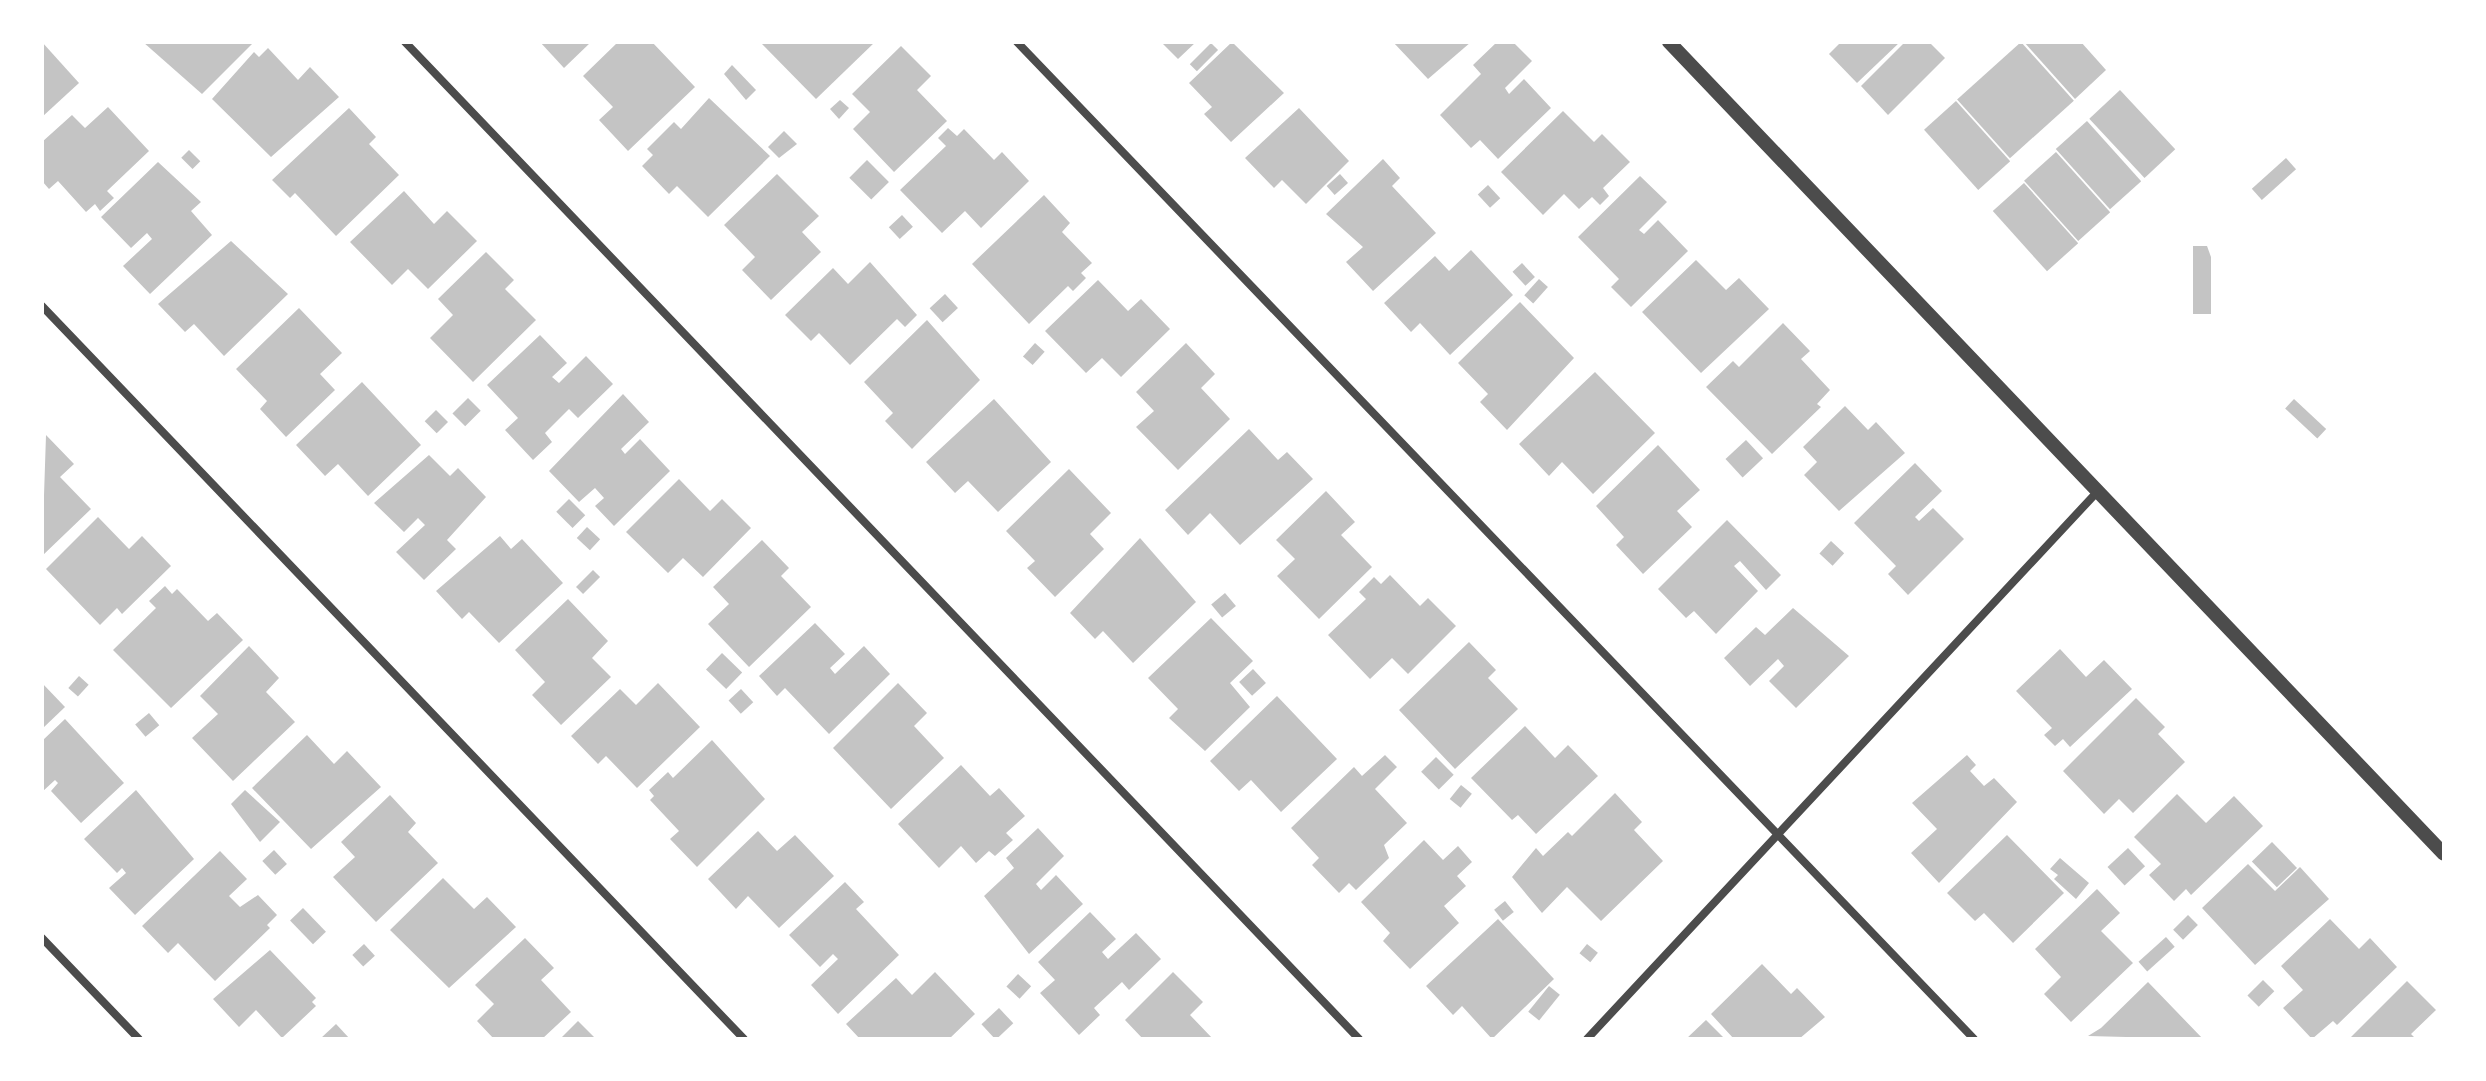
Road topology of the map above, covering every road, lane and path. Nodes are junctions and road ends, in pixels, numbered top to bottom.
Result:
1 (405, 42) edge
2 (1017, 42) edge
3 (1669, 42) edge
4 (42, 306) edge
5 (2098, 491) junction
6 (1775, 836) junction
7 (2444, 854) edge
8 (42, 938) edge
9 (139, 1039) edge
10 (744, 1039) edge
11 (1359, 1039) edge
12 (1587, 1039) edge
13 (1974, 1039) edge

1 - 11 street
2 - 6 street
3 - 5 street
4 - 10 street
5 - 6 street
5 - 7 street
6 - 12 street
6 - 13 street
8 - 9 street

